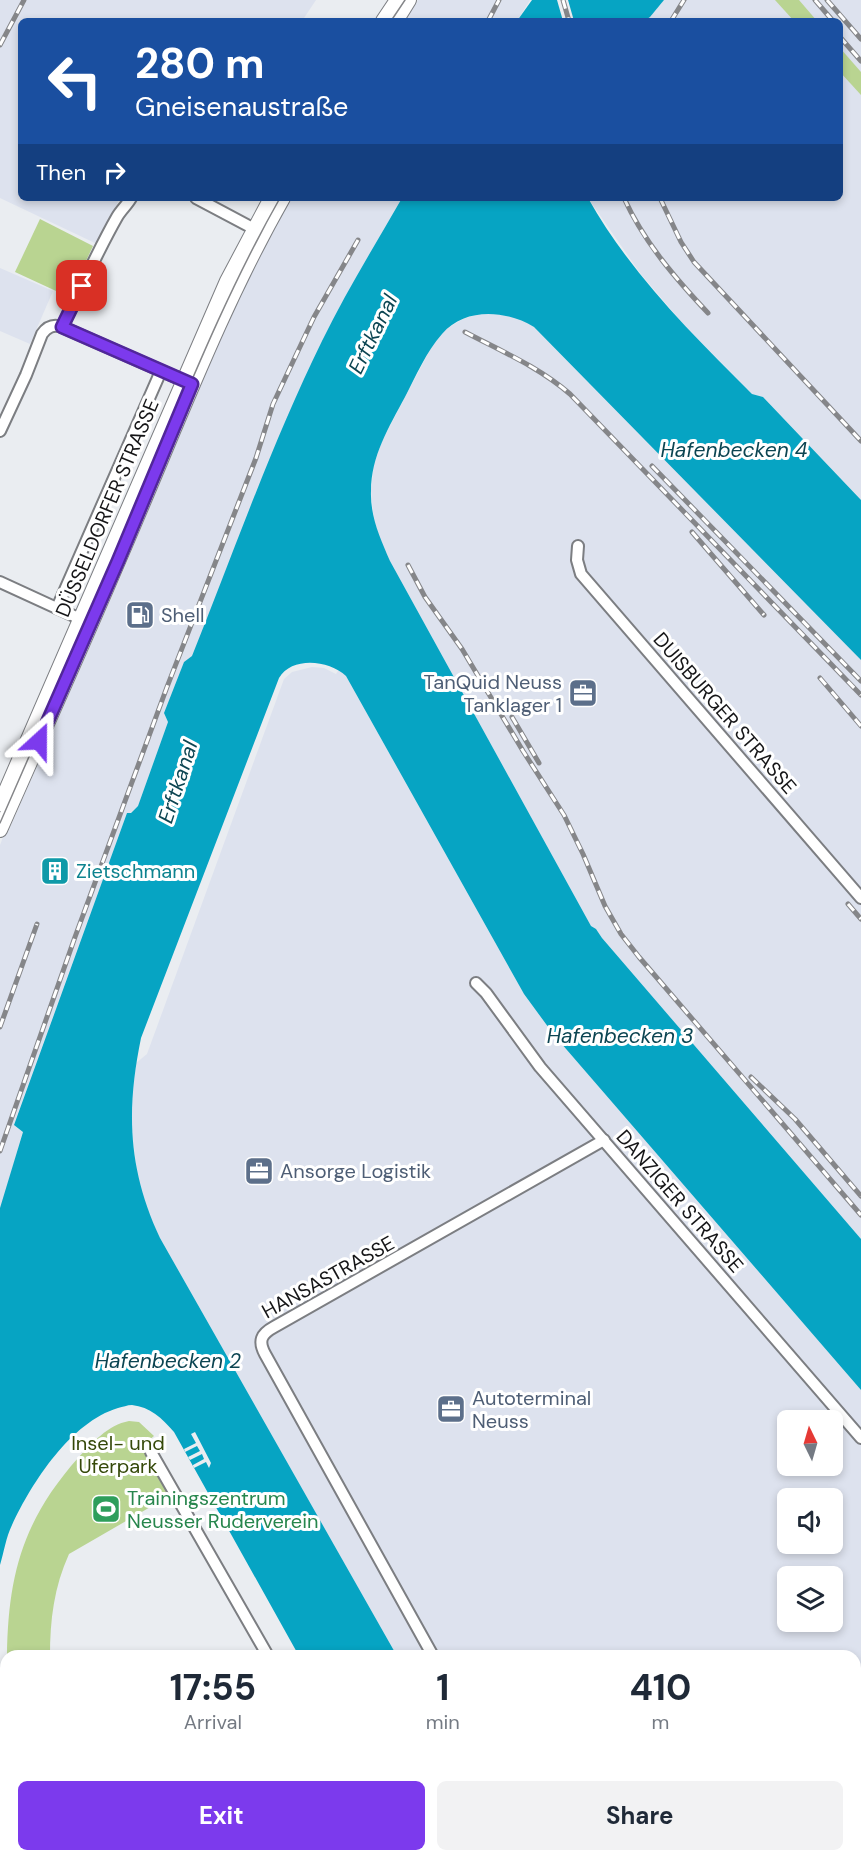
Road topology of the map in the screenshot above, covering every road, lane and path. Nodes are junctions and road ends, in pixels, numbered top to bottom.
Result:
1 (396, 0) edge
2 (410, 0) edge
3 (385, 18) edge
4 (398, 18) edge
5 (129, 201) edge
6 (202, 201) edge
7 (270, 201) edge
8 (281, 201) edge
9 (258, 231) junction
10 (62, 327) junction
11 (161, 371) junction
12 (187, 382) junction
13 (0, 431) edge
14 (578, 546) dead end
15 (0, 582) edge
16 (57, 608) junction
17 (86, 621) junction
18 (0, 804) edge
19 (0, 830) edge
20 (861, 898) edge
21 (476, 983) dead end
22 (604, 1140) junction
23 (861, 1438) edge
24 (151, 1452) dead end
25 (265, 1650) edge
26 (431, 1650) edge

1 - 3 main road
2 - 4 main road
5 - 10 street
6 - 9 street
7 - 9 main road, DÜSSELDORFER STRASSE
8 - 9 main road, DÜSSELDORFER STRASSE
9 - 12 main road, DÜSSELDORFER STRASSE
10 - 11 street
10 - 13 street
11 - 12 street
11 - 16 street, DÜSSELDORFER STRASSE
12 - 17 main road, DÜSSELDORFER STRASSE
14 - 20 street, DUISBURGER STRASSE
15 - 16 street
16 - 17 street
17 - 18 main road, DÜSSELDORFER STRASSE
17 - 19 main road, DÜSSELDORFER STRASSE
21 - 22 street, DANZIGER STRASSE
22 - 23 street, DANZIGER STRASSE
22 - 26 street, HANSASTRASSE
24 - 25 street

